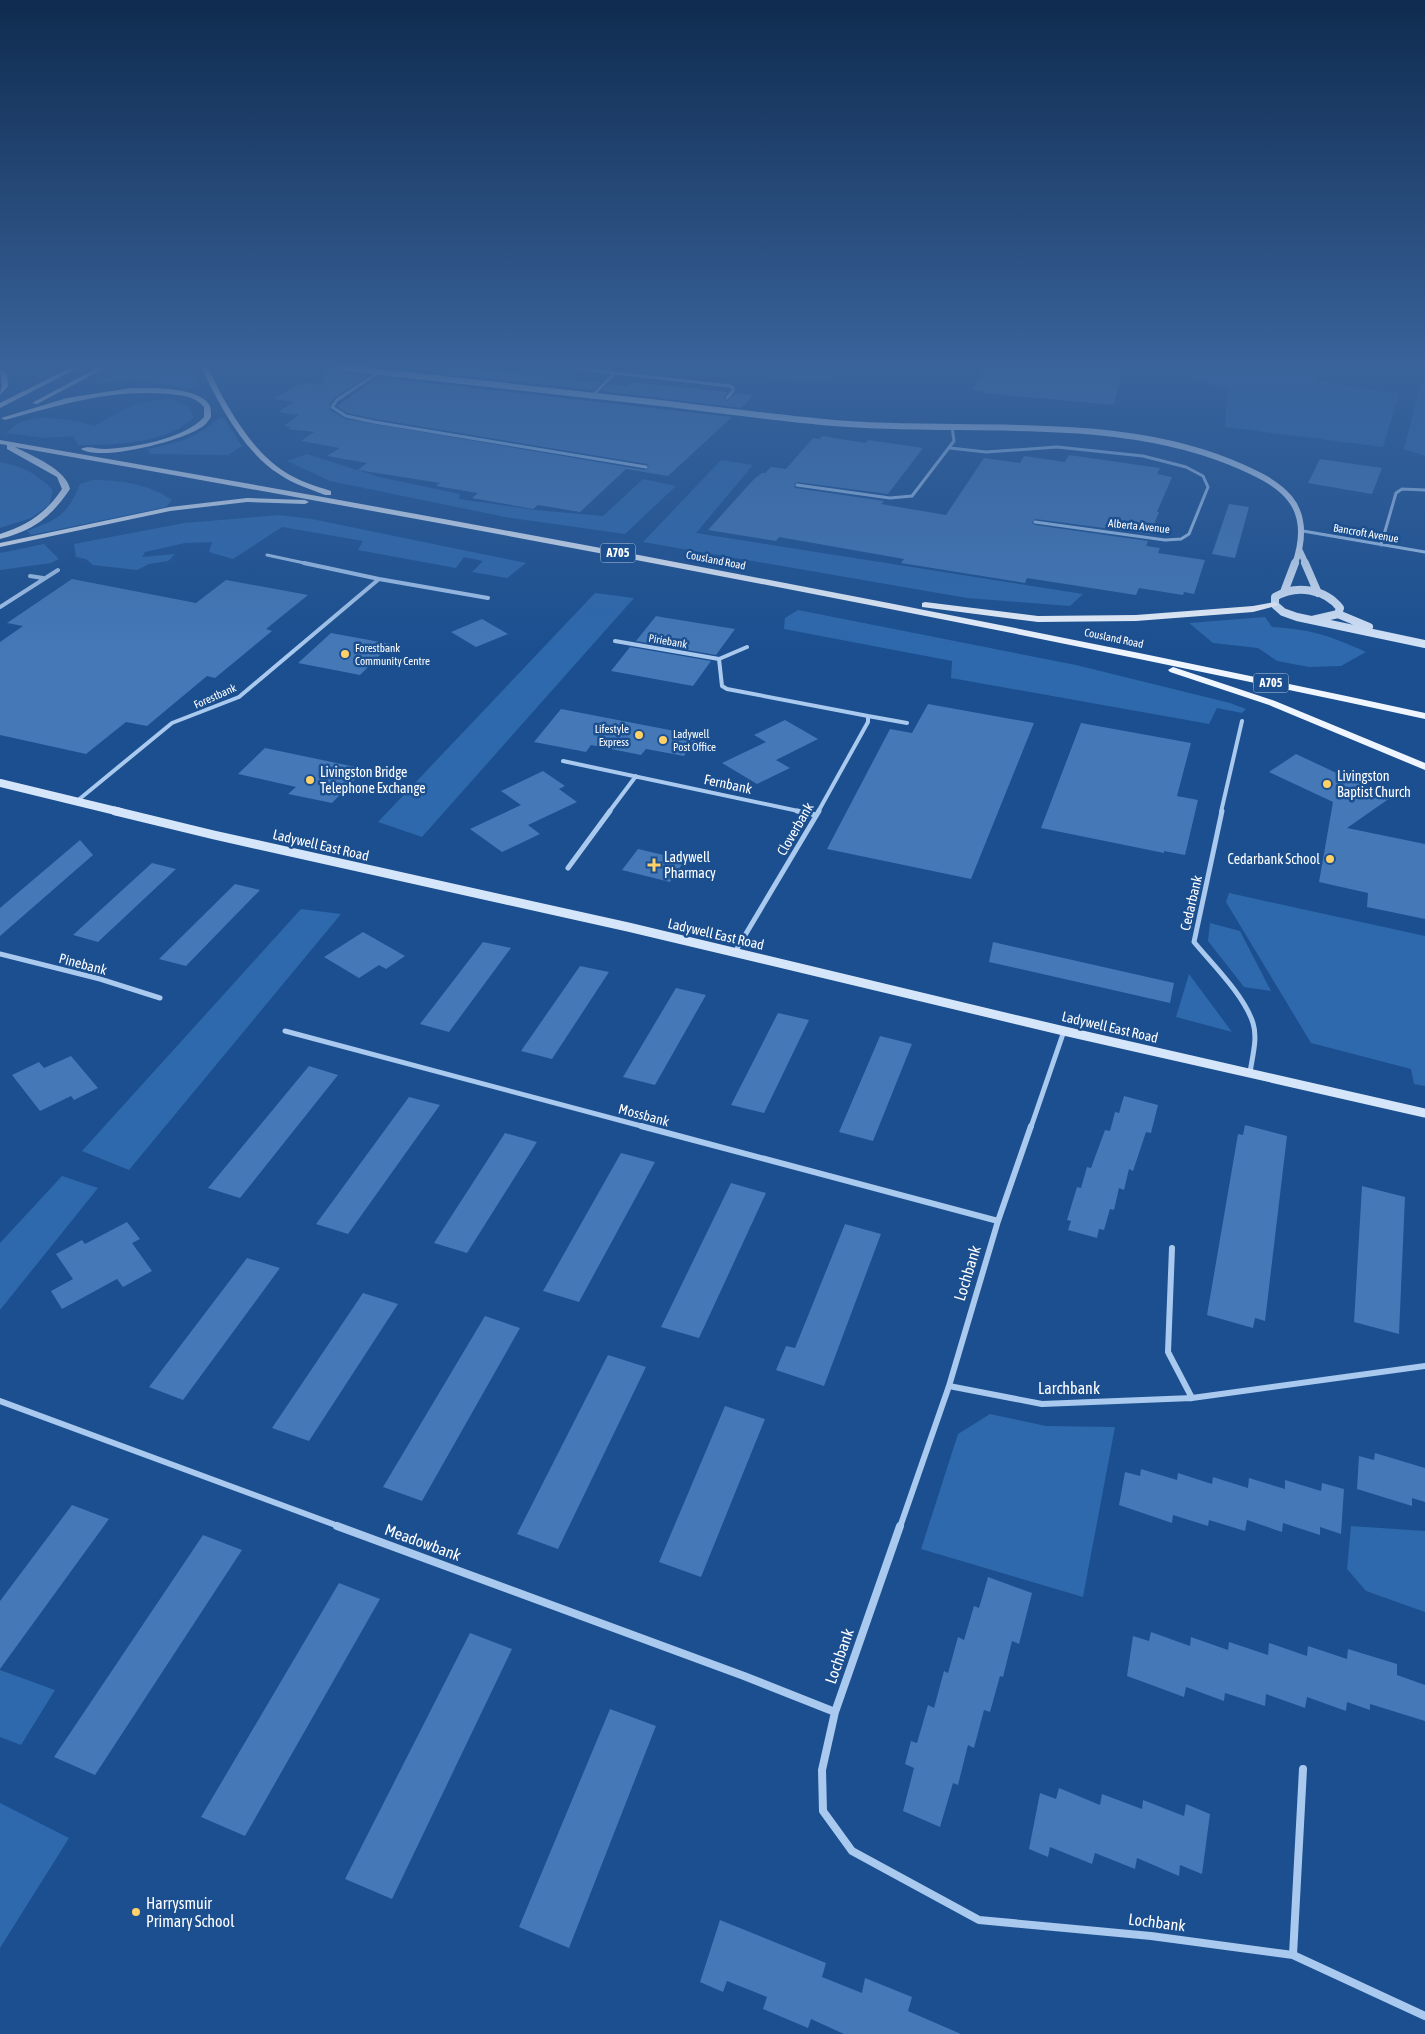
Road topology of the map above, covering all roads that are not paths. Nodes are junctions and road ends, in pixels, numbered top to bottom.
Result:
1 (38, 463) edge
2 (120, 463) edge
3 (268, 463) edge
4 (621, 463) edge
5 (938, 463) edge
6 (1170, 463) edge
7 (1233, 463) edge
8 (646, 467) dead end
9 (797, 485) dead end
10 (1425, 490) edge
11 (407, 513) junction
12 (1035, 522) dead end
13 (1303, 531) junction
14 (0, 538) edge
15 (0, 545) edge
16 (1381, 545) junction
17 (1300, 551) junction
18 (1425, 552) edge
19 (267, 555) dead end
20 (58, 570) dead end
21 (30, 576) dead end
22 (44, 578) junction
23 (379, 579) junction
24 (1284, 592) junction
25 (1318, 593) junction
26 (828, 594) junction
27 (488, 598) dead end
28 (1275, 605) junction
29 (0, 607) edge
30 (1338, 614) junction
31 (1312, 620) junction
32 (1390, 636) junction
33 (615, 641) dead end
34 (1425, 644) edge
35 (747, 647) dead end
36 (1117, 652) junction
37 (719, 659) junction
38 (868, 716) junction
39 (1425, 716) edge
40 (1242, 722) dead end
41 (908, 723) dead end
42 (563, 760) dead end
43 (1425, 766) edge
44 (636, 776) junction
45 (0, 783) edge
46 (77, 801) junction
47 (816, 815) junction
48 (568, 868) dead end
49 (735, 952) junction
50 (0, 954) edge
51 (160, 998) dead end
52 (285, 1031) dead end
53 (1064, 1031) junction
54 (1250, 1073) junction
55 (1425, 1113) edge
56 (998, 1221) junction
57 (1172, 1248) dead end
58 (1425, 1366) edge
59 (949, 1386) junction
60 (1192, 1398) junction
61 (0, 1400) edge
62 (835, 1712) junction
63 (1303, 1769) dead end
64 (1293, 1955) junction
65 (1425, 2016) edge

1 - 14 main road
2 - 11 main road, Cousland Road / A705
3 - 11 main road
4 - 8 street
5 - 9 street
6 - 12 street, Alberta Avenue
7 - 13 street
10 - 16 street
11 - 15 main road
11 - 26 main road, Cousland Road / A705
13 - 16 street, Bancroft Avenue
13 - 17 street
16 - 18 street, Bancroft Avenue
17 - 24 street
17 - 25 street
19 - 23 street
20 - 22 street
21 - 22 street
22 - 29 street
23 - 27 street
23 - 46 street, Forestbank
24 - 25 street
24 - 28 street
25 - 30 street
26 - 28 main road
26 - 36 main road, Cousland Road / A705
28 - 31 street
30 - 31 street
30 - 32 street
31 - 32 street
32 - 34 street
33 - 37 street, Piriebank
35 - 37 street
36 - 39 main road, Cousland Road / A705
36 - 43 main road
37 - 38 street
38 - 41 street
38 - 47 street, Cloverbank
40 - 54 street, Cedarbank
42 - 44 street, Fernbank
44 - 47 street, Fernbank
44 - 48 street
45 - 46 street, Ladywell East Road
46 - 49 street, Ladywell East Road
47 - 49 street, Cloverbank
49 - 53 street, Ladywell East Road
50 - 51 street, Pinebank
52 - 56 street, Mossbank
53 - 54 street, Ladywell East Road
53 - 56 street, Lochbank
54 - 55 street, Ladywell East Road
56 - 59 street, Lochbank
57 - 60 street
58 - 60 street, Larchbank
59 - 60 street, Larchbank
59 - 62 street, Lochbank
61 - 62 street, Meadowbank
62 - 64 street, Lochbank
63 - 64 street
64 - 65 street, Lochbank

